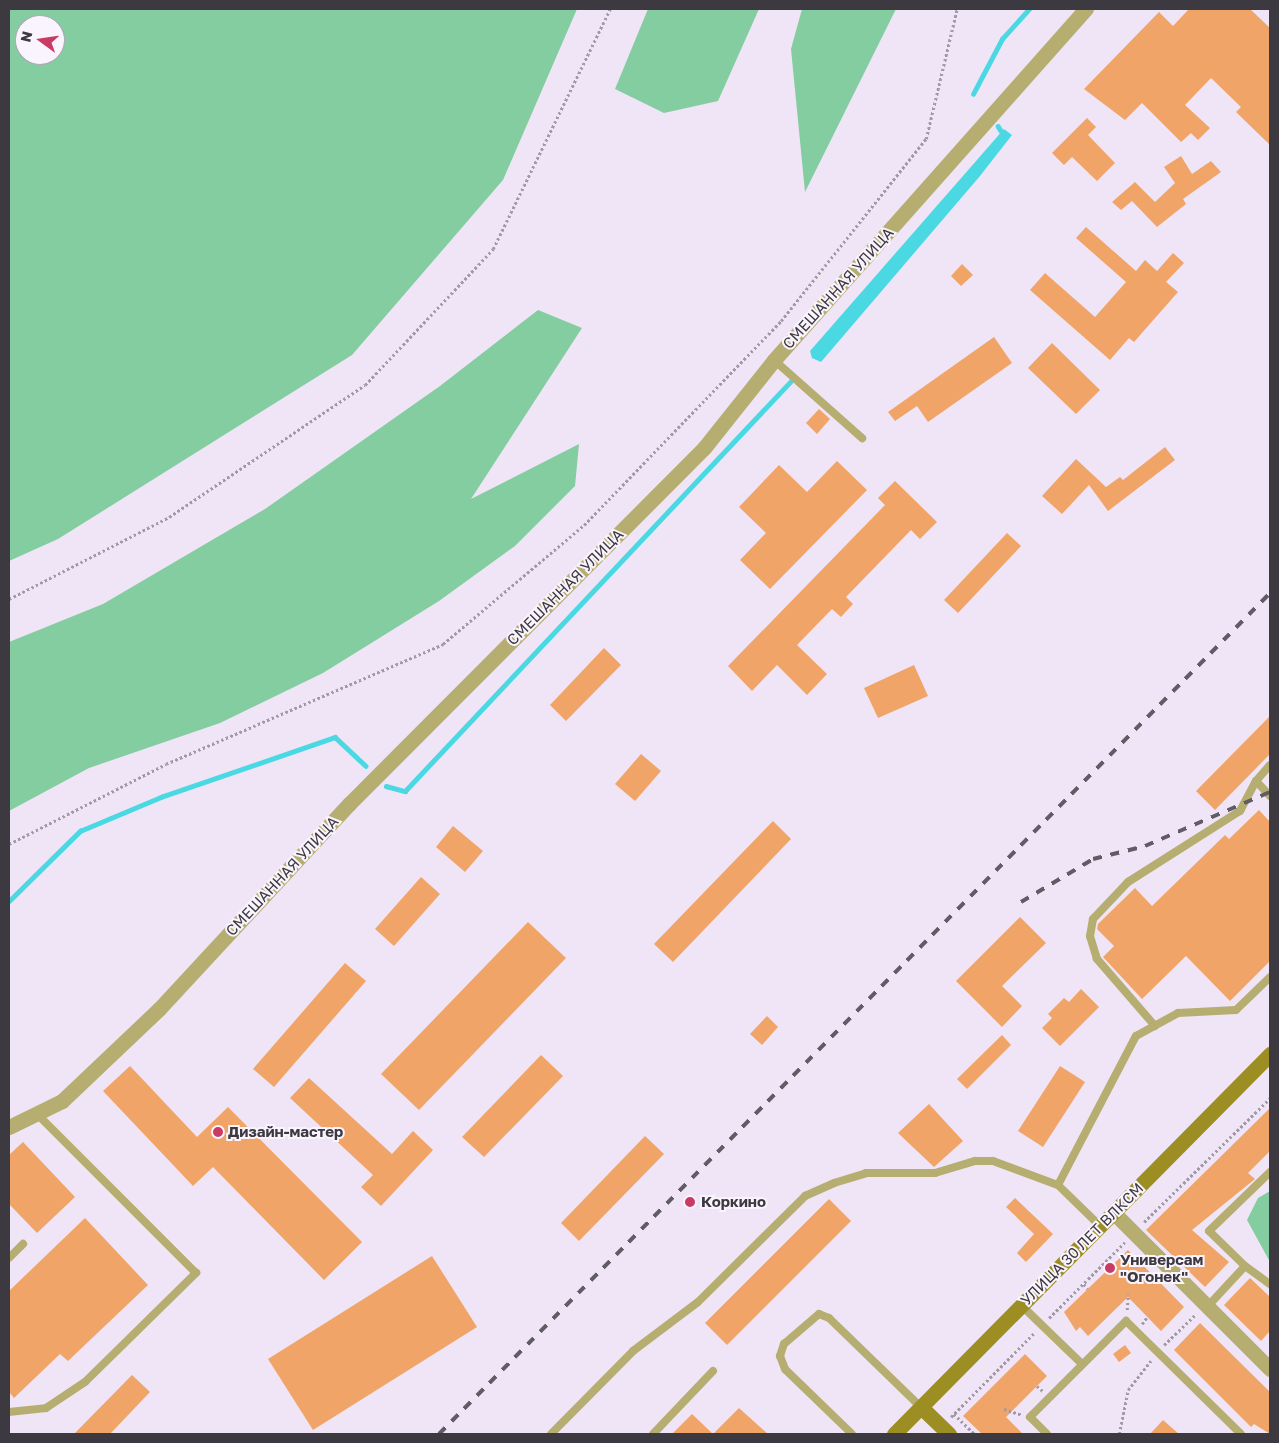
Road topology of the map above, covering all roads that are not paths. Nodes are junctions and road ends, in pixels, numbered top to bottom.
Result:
1 (1086, 9) edge
2 (774, 360) junction
3 (862, 438) dead end
4 (1270, 765) edge
5 (1256, 781) junction
6 (1270, 796) edge
7 (1270, 977) edge
8 (1155, 1026) junction
9 (1270, 1054) edge
10 (37, 1114) junction
11 (9, 1127) edge
12 (1270, 1172) edge
13 (1058, 1185) junction
14 (1113, 1212) junction
15 (1100, 1226) junction
16 (23, 1244) dead end
17 (9, 1258) edge
18 (1245, 1266) junction
19 (1270, 1284) edge
20 (1021, 1304) junction
21 (1202, 1309) junction
22 (1082, 1364) junction
23 (1270, 1369) edge
24 (713, 1371) dead end
25 (921, 1407) junction
26 (9, 1412) edge
27 (551, 1434) edge
28 (653, 1434) edge
29 (852, 1434) edge
30 (894, 1434) edge
31 (949, 1434) edge
32 (1047, 1434) edge
33 (1241, 1434) edge

1 - 2 street, СМЕШАННАЯ УЛИЦА
2 - 3 lane
2 - 10 street, СМЕШАННАЯ УЛИЦА
4 - 5 lane
5 - 6 lane
5 - 8 lane
7 - 8 lane
8 - 13 lane
9 - 14 main road, УЛИЦА 30 ЛЕТ ВЛКСМ
10 - 11 street, СМЕШАННАЯ УЛИЦА
10 - 26 lane
12 - 18 lane
13 - 15 lane
13 - 27 lane
14 - 15 main road, УЛИЦА 30 ЛЕТ ВЛКСМ
14 - 21 street
15 - 20 main road, УЛИЦА 30 ЛЕТ ВЛКСМ
16 - 17 lane
18 - 19 lane
18 - 21 lane
20 - 22 lane
20 - 25 main road, УЛИЦА 30 ЛЕТ ВЛКСМ
21 - 23 street
22 - 32 lane
22 - 33 lane
24 - 28 lane
25 - 29 lane
25 - 30 main road, УЛИЦА 30 ЛЕТ ВЛКСМ
25 - 31 main road

